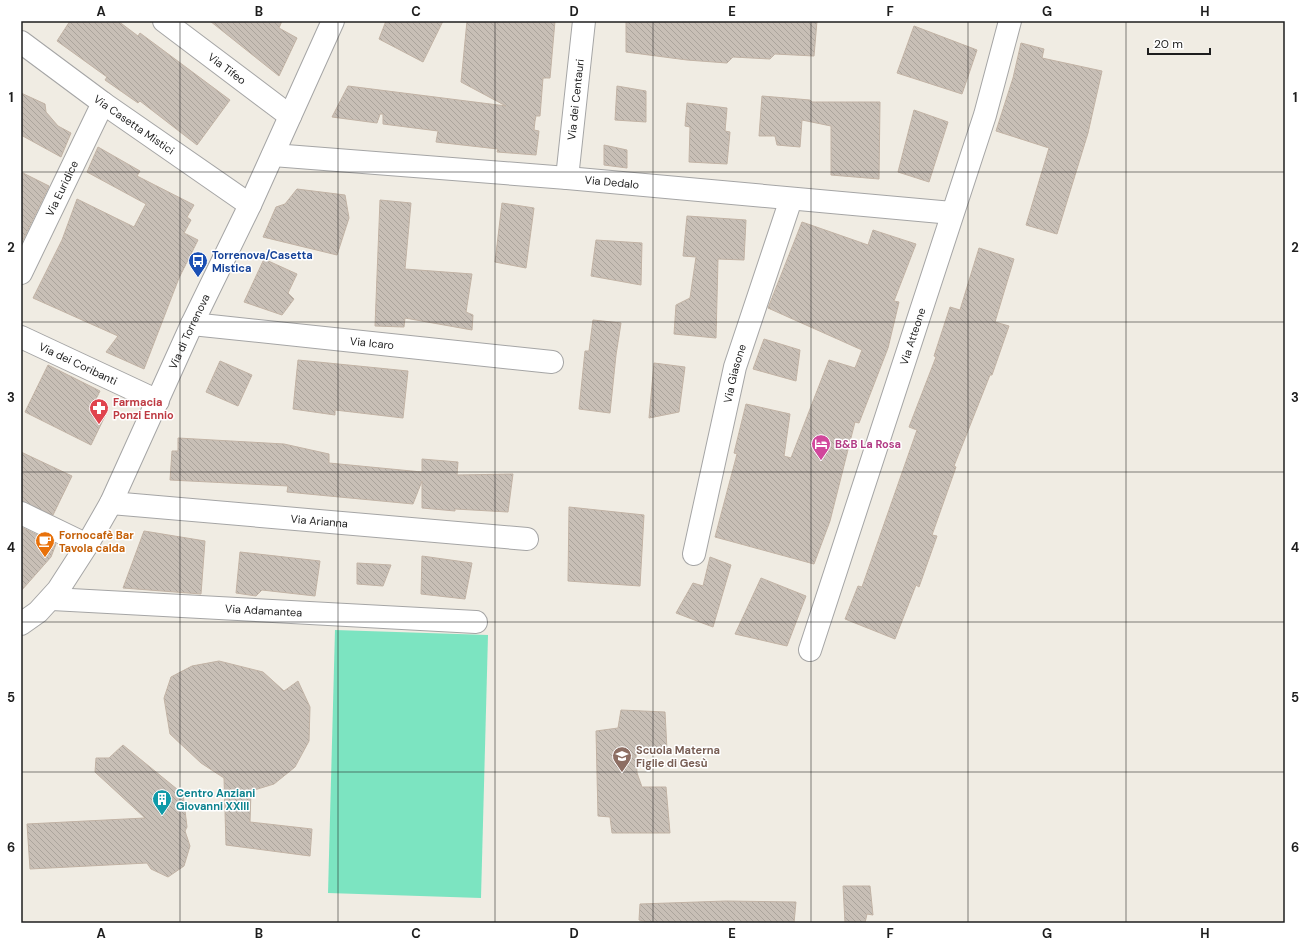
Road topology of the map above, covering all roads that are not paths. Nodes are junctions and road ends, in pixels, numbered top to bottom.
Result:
1 (164, 21) edge
2 (333, 21) edge
3 (584, 21) edge
4 (1010, 21) edge
5 (21, 42) edge
6 (103, 103) junction
7 (290, 116) junction
8 (272, 155) junction
9 (567, 178) junction
10 (791, 199) junction
11 (250, 204) junction
12 (952, 213) junction
13 (21, 273) edge
14 (192, 324) junction
15 (21, 337) edge
16 (552, 362) dead end
17 (158, 401) junction
18 (111, 503) junction
19 (21, 513) edge
20 (527, 539) dead end
21 (87, 545) junction
22 (694, 554) dead end
23 (52, 599) junction
24 (476, 622) dead end
25 (21, 624) edge
26 (810, 650) dead end

1 - 7 street, Via Tifeo
2 - 7 street, Via di Torrenova
3 - 9 street, Via dei Centauri
4 - 12 street, Via Atteone
5 - 6 street, Via Casetta Mistici
6 - 11 street, Via Casetta Mistici
6 - 13 street, Via Euridice
7 - 8 street, Via di Torrenova
8 - 9 street, Via Dedalo
8 - 11 street, Via di Torrenova
9 - 10 street, Via Dedalo
10 - 12 street, Via Dedalo
10 - 22 street, Via Giasone
11 - 14 street, Via di Torrenova
12 - 26 street, Via Atteone
14 - 16 street, Via Icaro
14 - 17 street, Via di Torrenova
15 - 17 street, Via dei Coribanti
17 - 18 street, Via di Torrenova
18 - 20 street, Via Arianna
18 - 21 street, Via di Torrenova
19 - 21 street
21 - 23 street, Via di Torrenova
23 - 24 street, Via Adamantea
23 - 25 street, Via di Torrenova

